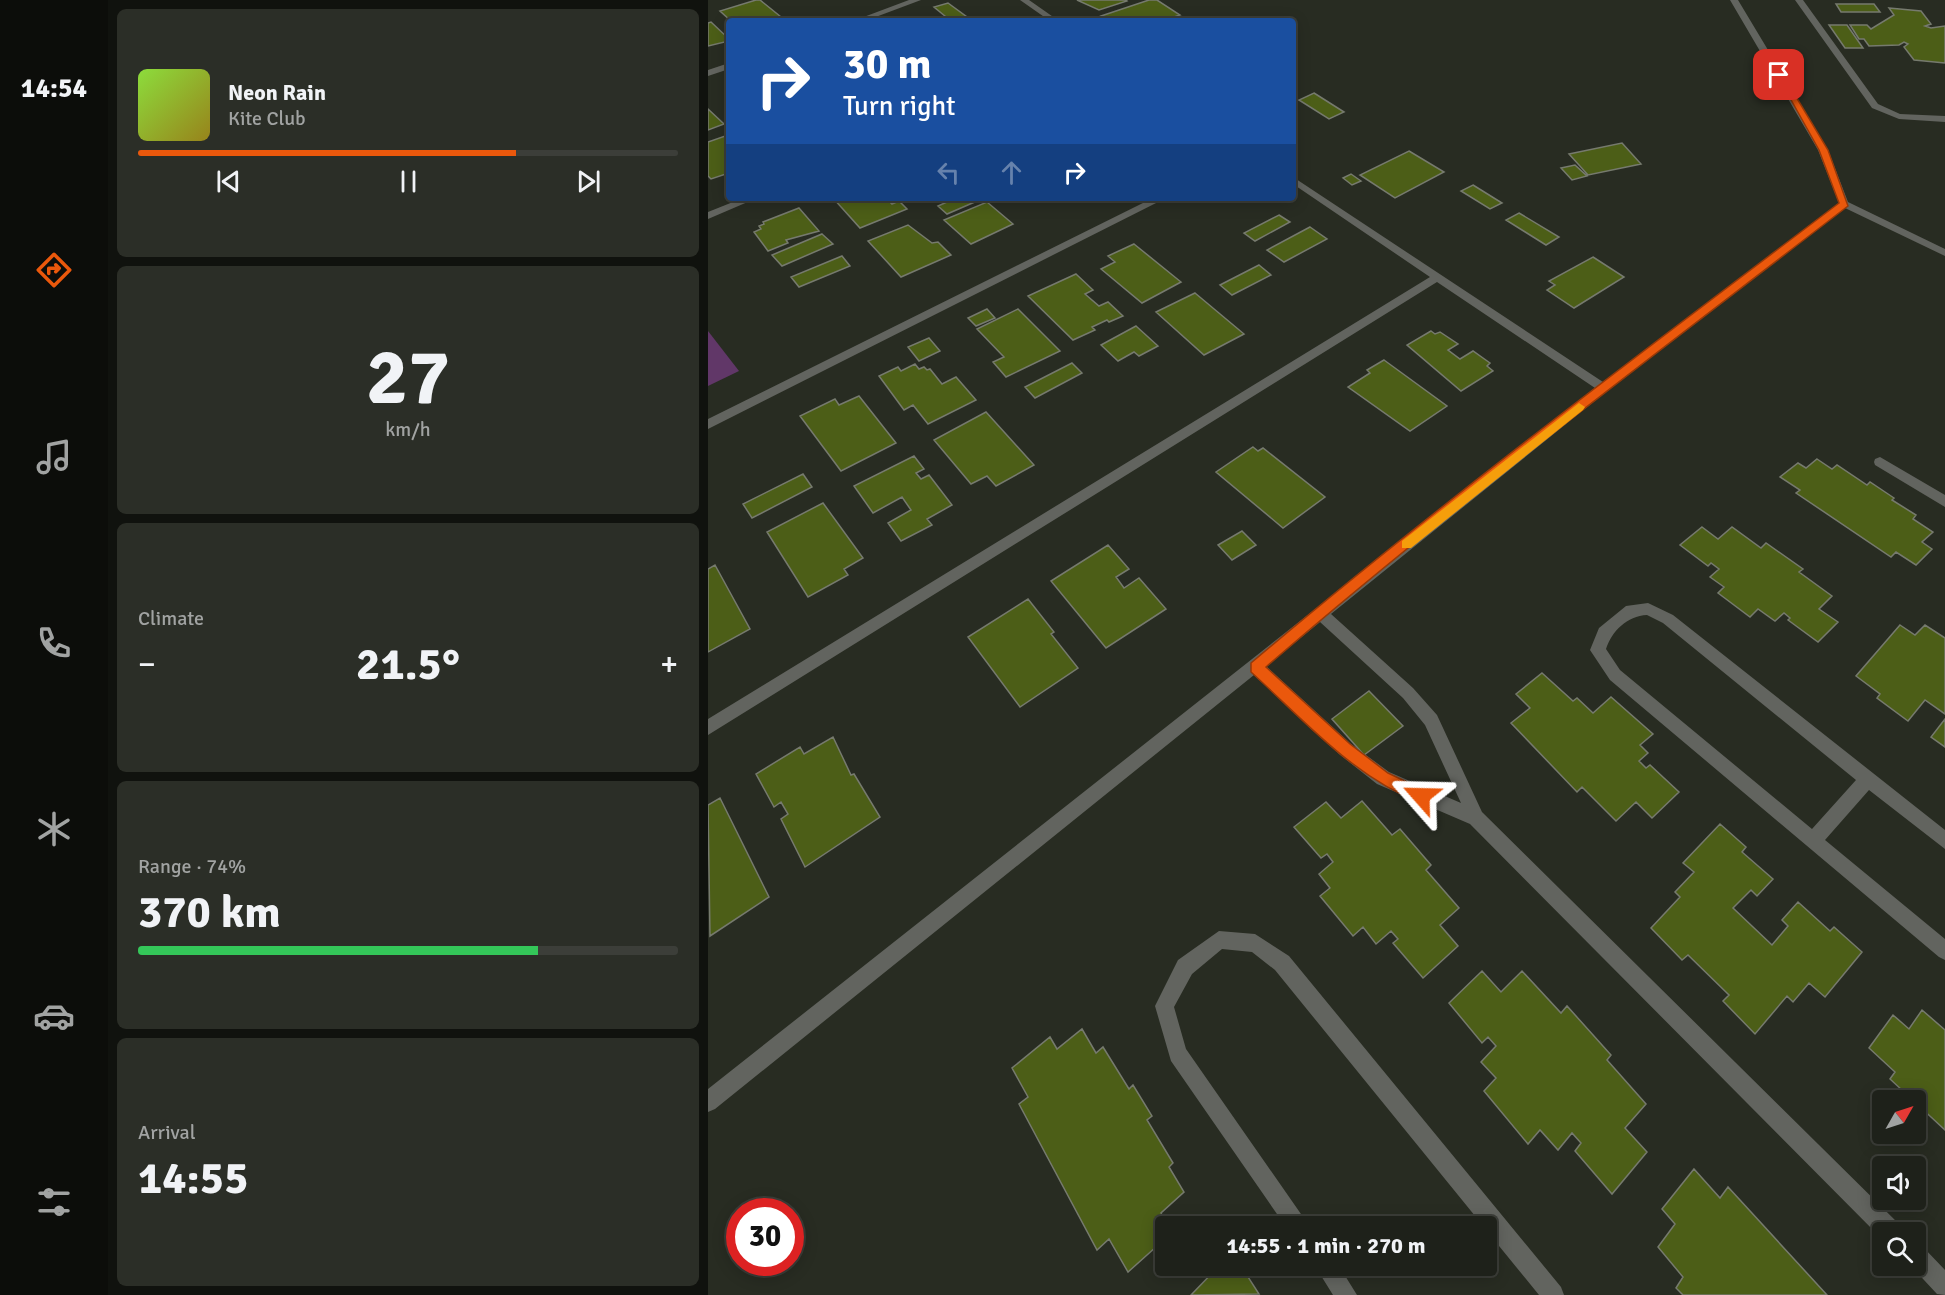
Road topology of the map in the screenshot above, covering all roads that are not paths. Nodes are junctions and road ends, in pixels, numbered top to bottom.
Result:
1 (917, 0) edge
2 (1024, 0) edge
3 (1734, 0) edge
4 (1799, 0) edge
5 (866, 18) edge
6 (1051, 18) edge
7 (726, 67) edge
8 (708, 73) edge
9 (1945, 119) edge
10 (1296, 182) edge
11 (746, 201) edge
12 (1155, 201) edge
13 (1844, 204) junction
14 (708, 216) edge
15 (1945, 253) edge
16 (1437, 277) junction
17 (1603, 388) junction
18 (708, 424) edge
19 (1880, 462) dead end
20 (1945, 502) edge
21 (1320, 613) junction
22 (1256, 667) junction
23 (708, 728) edge
24 (1868, 779) junction
25 (1476, 818) junction
26 (1814, 839) junction
27 (1945, 841) edge
28 (1945, 951) edge
29 (708, 1102) edge
30 (1291, 1216) edge
31 (1489, 1216) edge
32 (1881, 1222) edge
33 (1497, 1226) edge
34 (1926, 1266) edge
35 (1333, 1276) edge
36 (1945, 1286) edge
37 (1346, 1295) edge
38 (1553, 1295) edge

1 - 5 street
2 - 6 street
3 - 13 street
4 - 9 street
7 - 8 street
10 - 16 street
11 - 14 street
12 - 18 street
13 - 15 street
13 - 17 street
16 - 17 street
16 - 23 street
17 - 21 street
19 - 20 street
21 - 22 street
21 - 25 street
22 - 25 street
22 - 29 street
24 - 26 street
24 - 26 street
24 - 27 street
25 - 32 street
26 - 28 street
30 - 31 street
33 - 38 street
34 - 36 street
35 - 37 street

